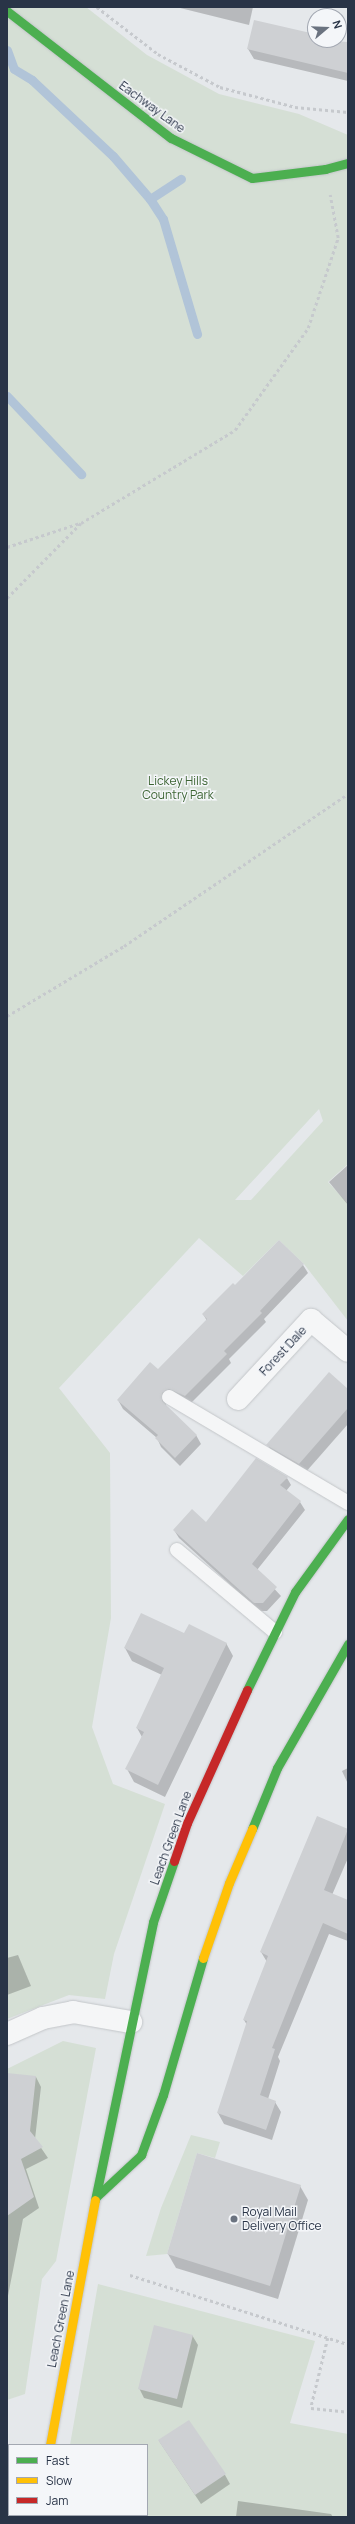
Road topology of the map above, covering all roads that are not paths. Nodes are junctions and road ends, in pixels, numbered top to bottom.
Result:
1 (7, 11) edge
2 (348, 163) edge
3 (348, 1350) edge
4 (169, 1397) dead end
5 (238, 1399) dead end
6 (348, 1503) edge
7 (348, 1519) edge
8 (177, 1550) dead end
9 (275, 1632) junction
10 (347, 1648) edge
11 (131, 2022) junction
12 (7, 2034) edge
13 (96, 2197) junction
14 (50, 2444) edge

1 - 2 street, Eachway Lane
3 - 5 street, Forest Dale
4 - 6 lane
7 - 9 street, Leach Green Lane
8 - 9 lane
9 - 11 street, Leach Green Lane
10 - 13 street
11 - 12 street
11 - 13 street, Leach Green Lane
13 - 14 street, Leach Green Lane

